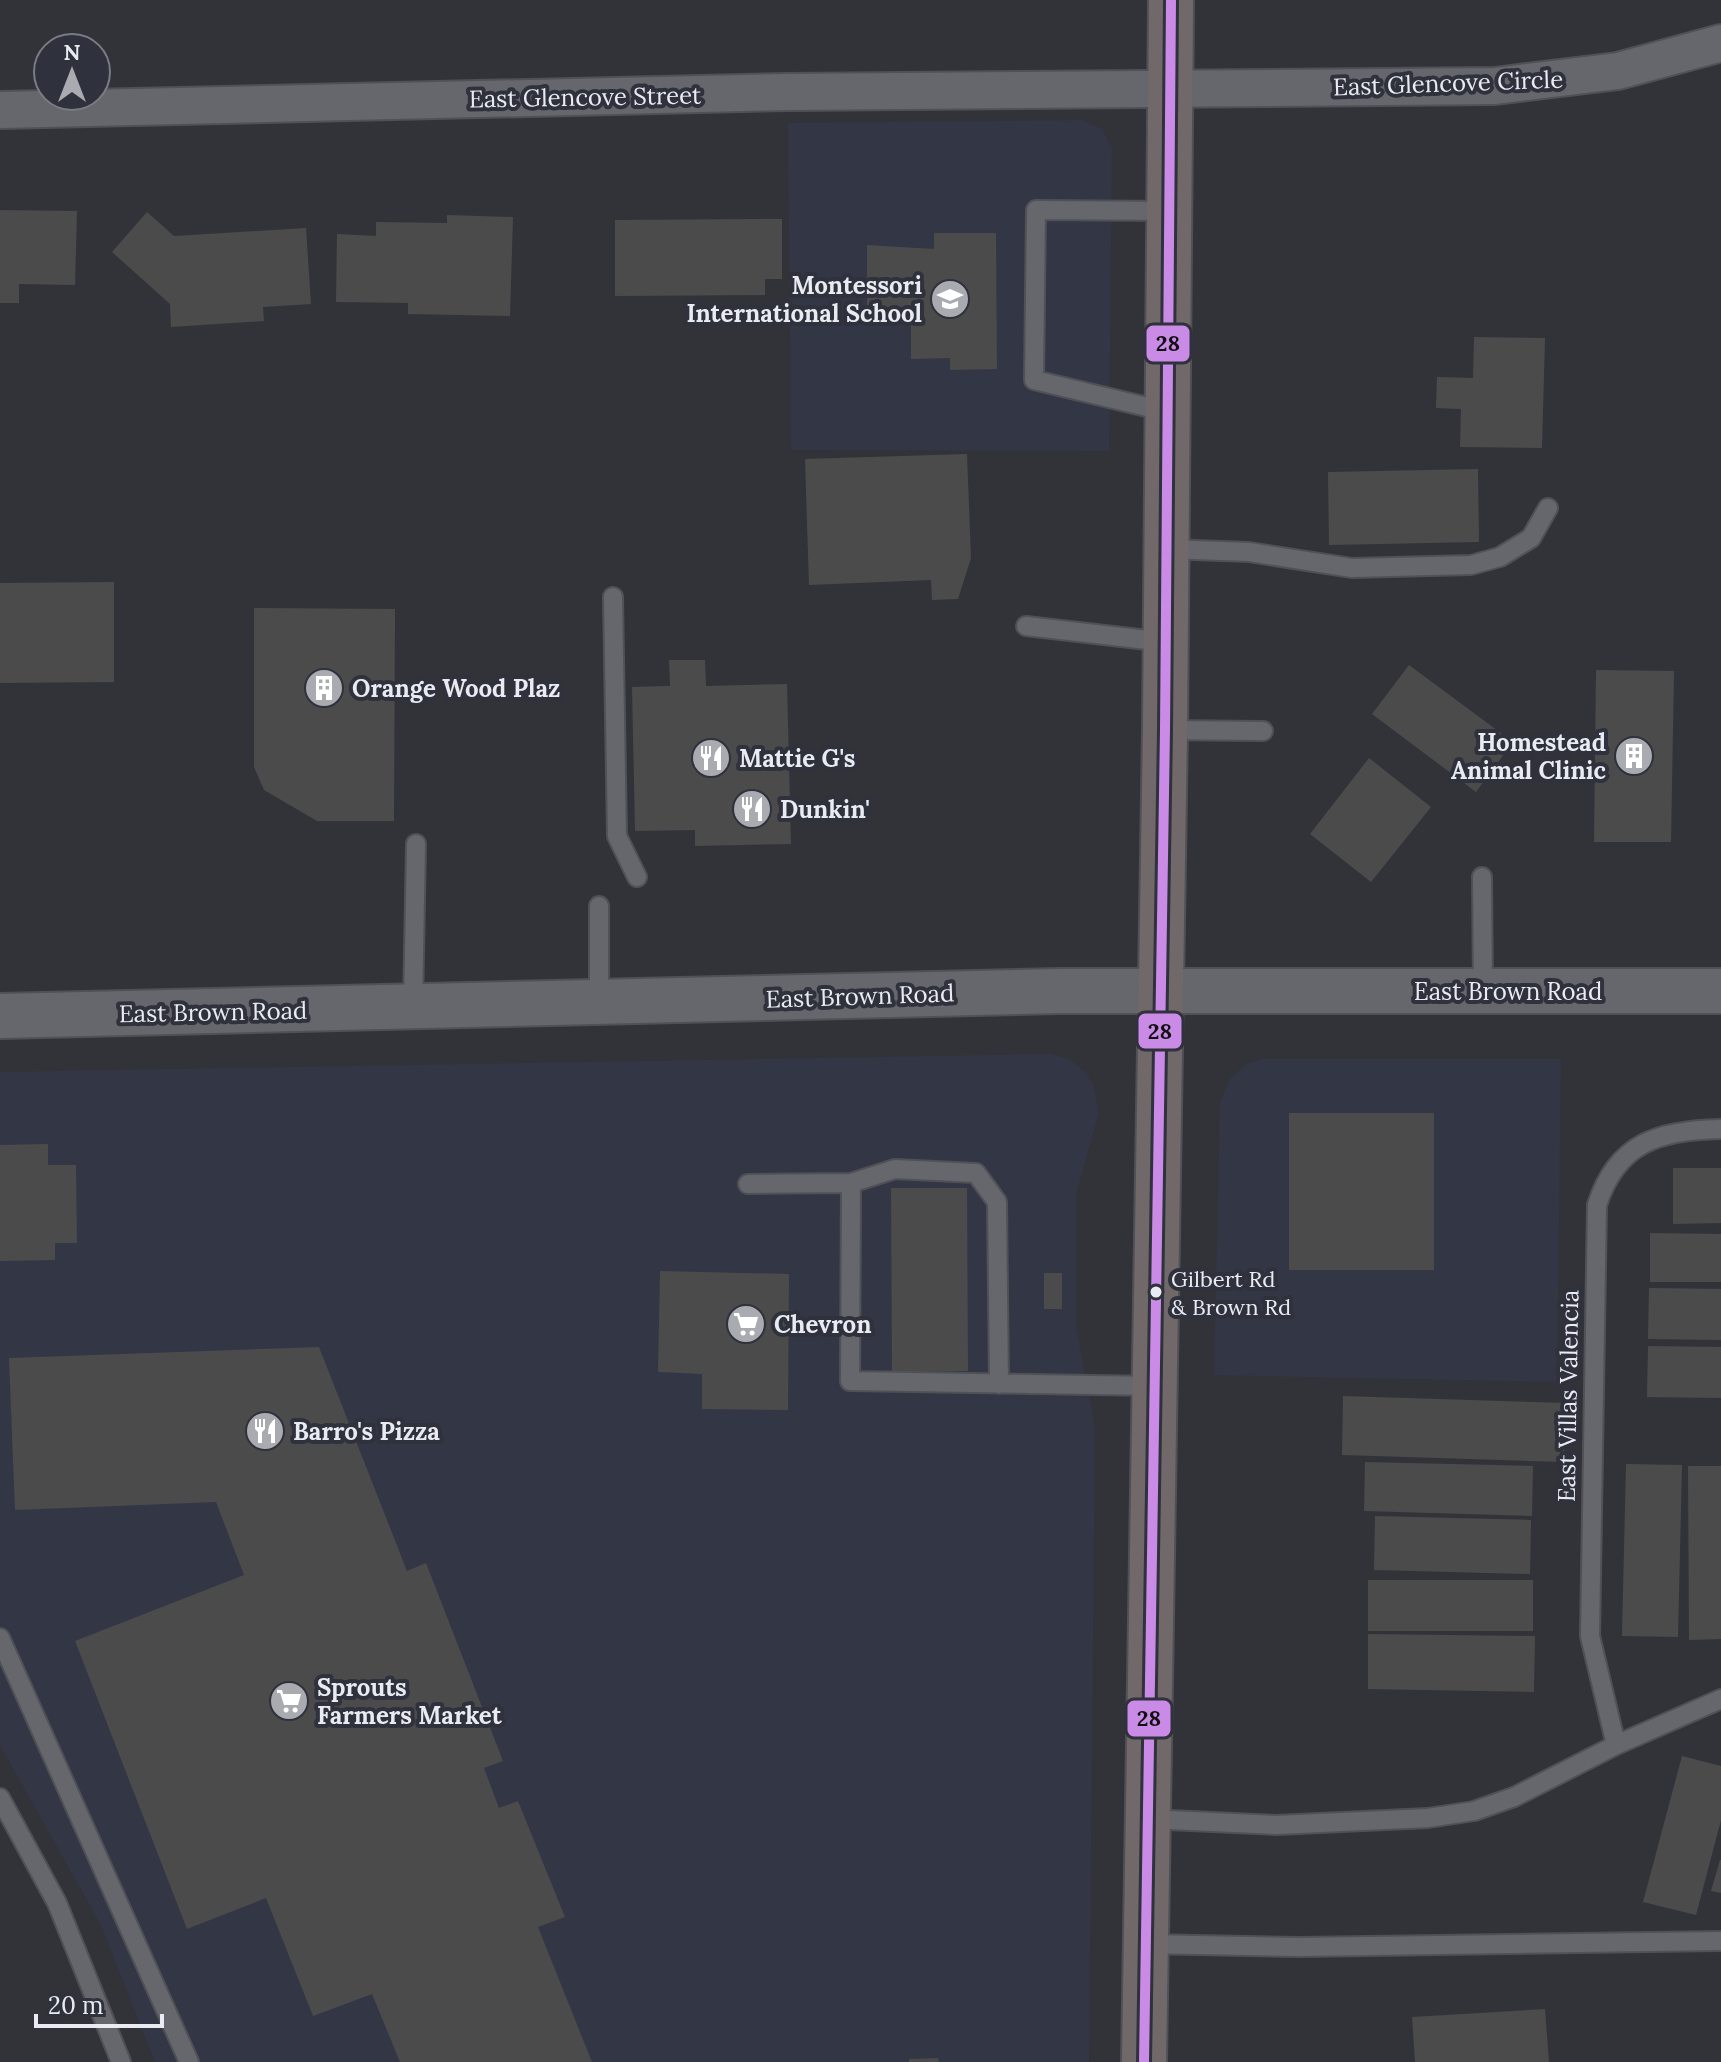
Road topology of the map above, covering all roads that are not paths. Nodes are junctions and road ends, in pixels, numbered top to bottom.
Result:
1 (1171, 0) edge
2 (1721, 43) edge
3 (1170, 89) junction
4 (0, 110) edge
5 (1171, 211) junction
6 (1168, 413) junction
7 (1548, 508) dead end
8 (1166, 549) junction
9 (613, 597) dead end
10 (1026, 626) dead end
11 (1165, 642) junction
12 (1165, 730) junction
13 (1263, 731) dead end
14 (416, 844) dead end
15 (637, 877) dead end
16 (1482, 877) dead end
17 (599, 906) dead end
18 (1160, 991) junction
19 (1483, 991) junction
20 (1721, 991) edge
21 (599, 1002) junction
22 (413, 1007) junction
23 (0, 1016) edge
24 (1721, 1129) edge
25 (851, 1183) junction
26 (748, 1184) dead end
27 (999, 1384) junction
28 (1155, 1386) junction
29 (0, 1638) edge
30 (1721, 1699) edge
31 (1616, 1745) junction
32 (0, 1798) edge
33 (1148, 1819) junction
34 (1721, 1941) edge
35 (1146, 1944) junction
36 (121, 2062) edge
37 (189, 2062) edge
38 (1144, 2062) edge

1 - 3 main road
2 - 3 street, East Glencove Circle
3 - 4 street, East Glencove Street
3 - 5 main road
5 - 6 main road
5 - 6 lane
6 - 8 main road
7 - 8 lane
8 - 11 main road
9 - 15 lane
10 - 11 lane
11 - 12 main road
12 - 13 lane
12 - 18 main road
14 - 22 lane
16 - 19 lane
17 - 21 lane
18 - 19 main road, East Brown Road
18 - 21 main road, East Brown Road
18 - 28 main road
19 - 20 main road, East Brown Road
21 - 22 main road, East Brown Road
22 - 23 main road, East Brown Road
24 - 31 lane, East Villas Valencia
25 - 26 lane
25 - 27 lane
25 - 27 lane
27 - 28 lane
28 - 33 main road
29 - 37 lane
30 - 31 lane
31 - 33 lane
32 - 36 lane
33 - 35 main road
34 - 35 lane
35 - 38 main road

